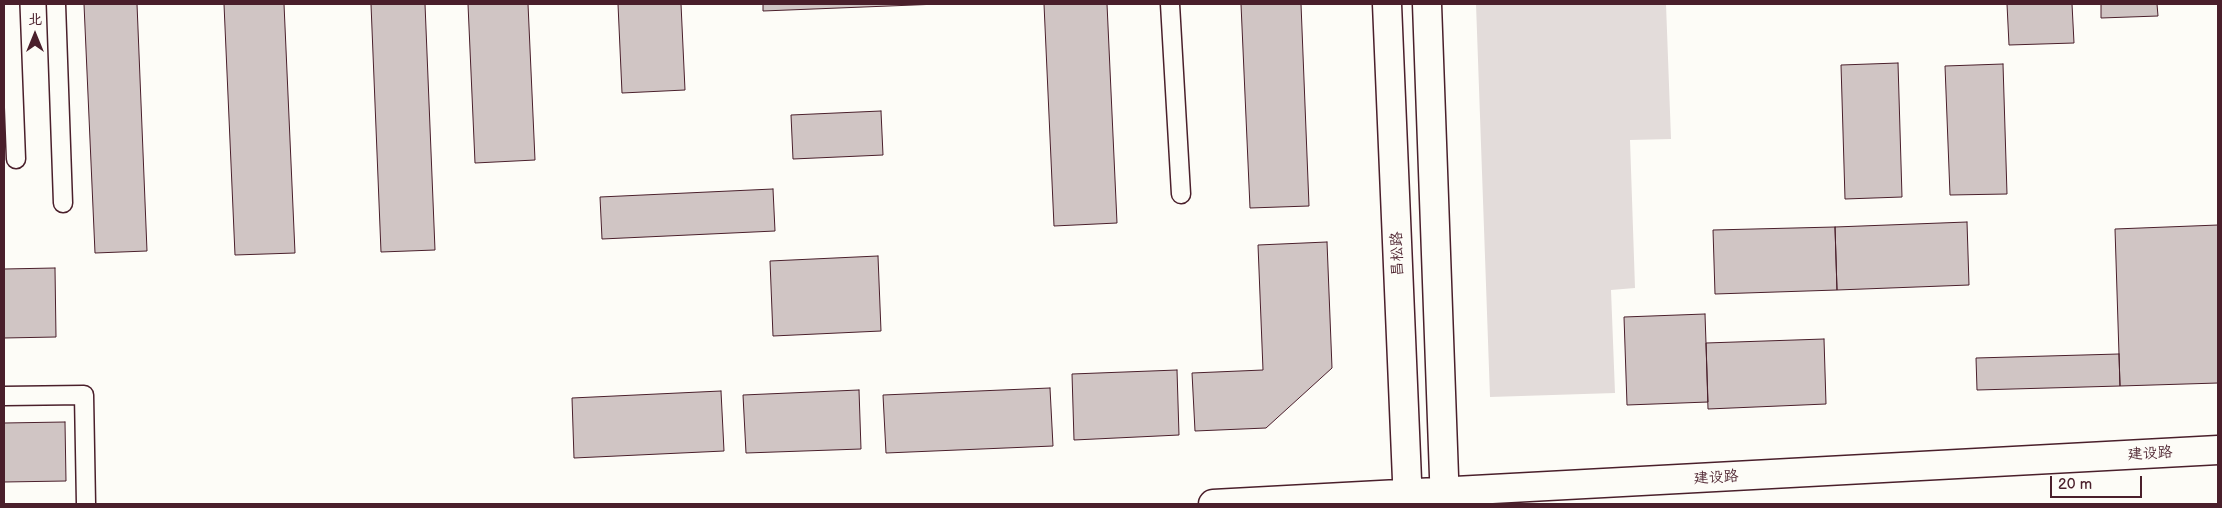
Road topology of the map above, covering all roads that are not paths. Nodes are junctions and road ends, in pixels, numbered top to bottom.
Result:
1 (10, 4) edge
2 (56, 4) edge
3 (1170, 4) edge
4 (1388, 4) edge
5 (1427, 4) edge
6 (16, 159) dead end
7 (1181, 194) dead end
8 (63, 202) dead end
9 (4, 396) edge
10 (2218, 450) edge
11 (1445, 498) edge
12 (1408, 500) edge
13 (86, 504) edge
14 (1213, 504) edge

1 - 6 lane
2 - 8 lane
3 - 7 lane
4 - 12 main road, 昌松路
5 - 11 main road
9 - 13 lane
10 - 11 main road, 建设路
11 - 12 main road, 建设路
12 - 14 main road, 建设路

